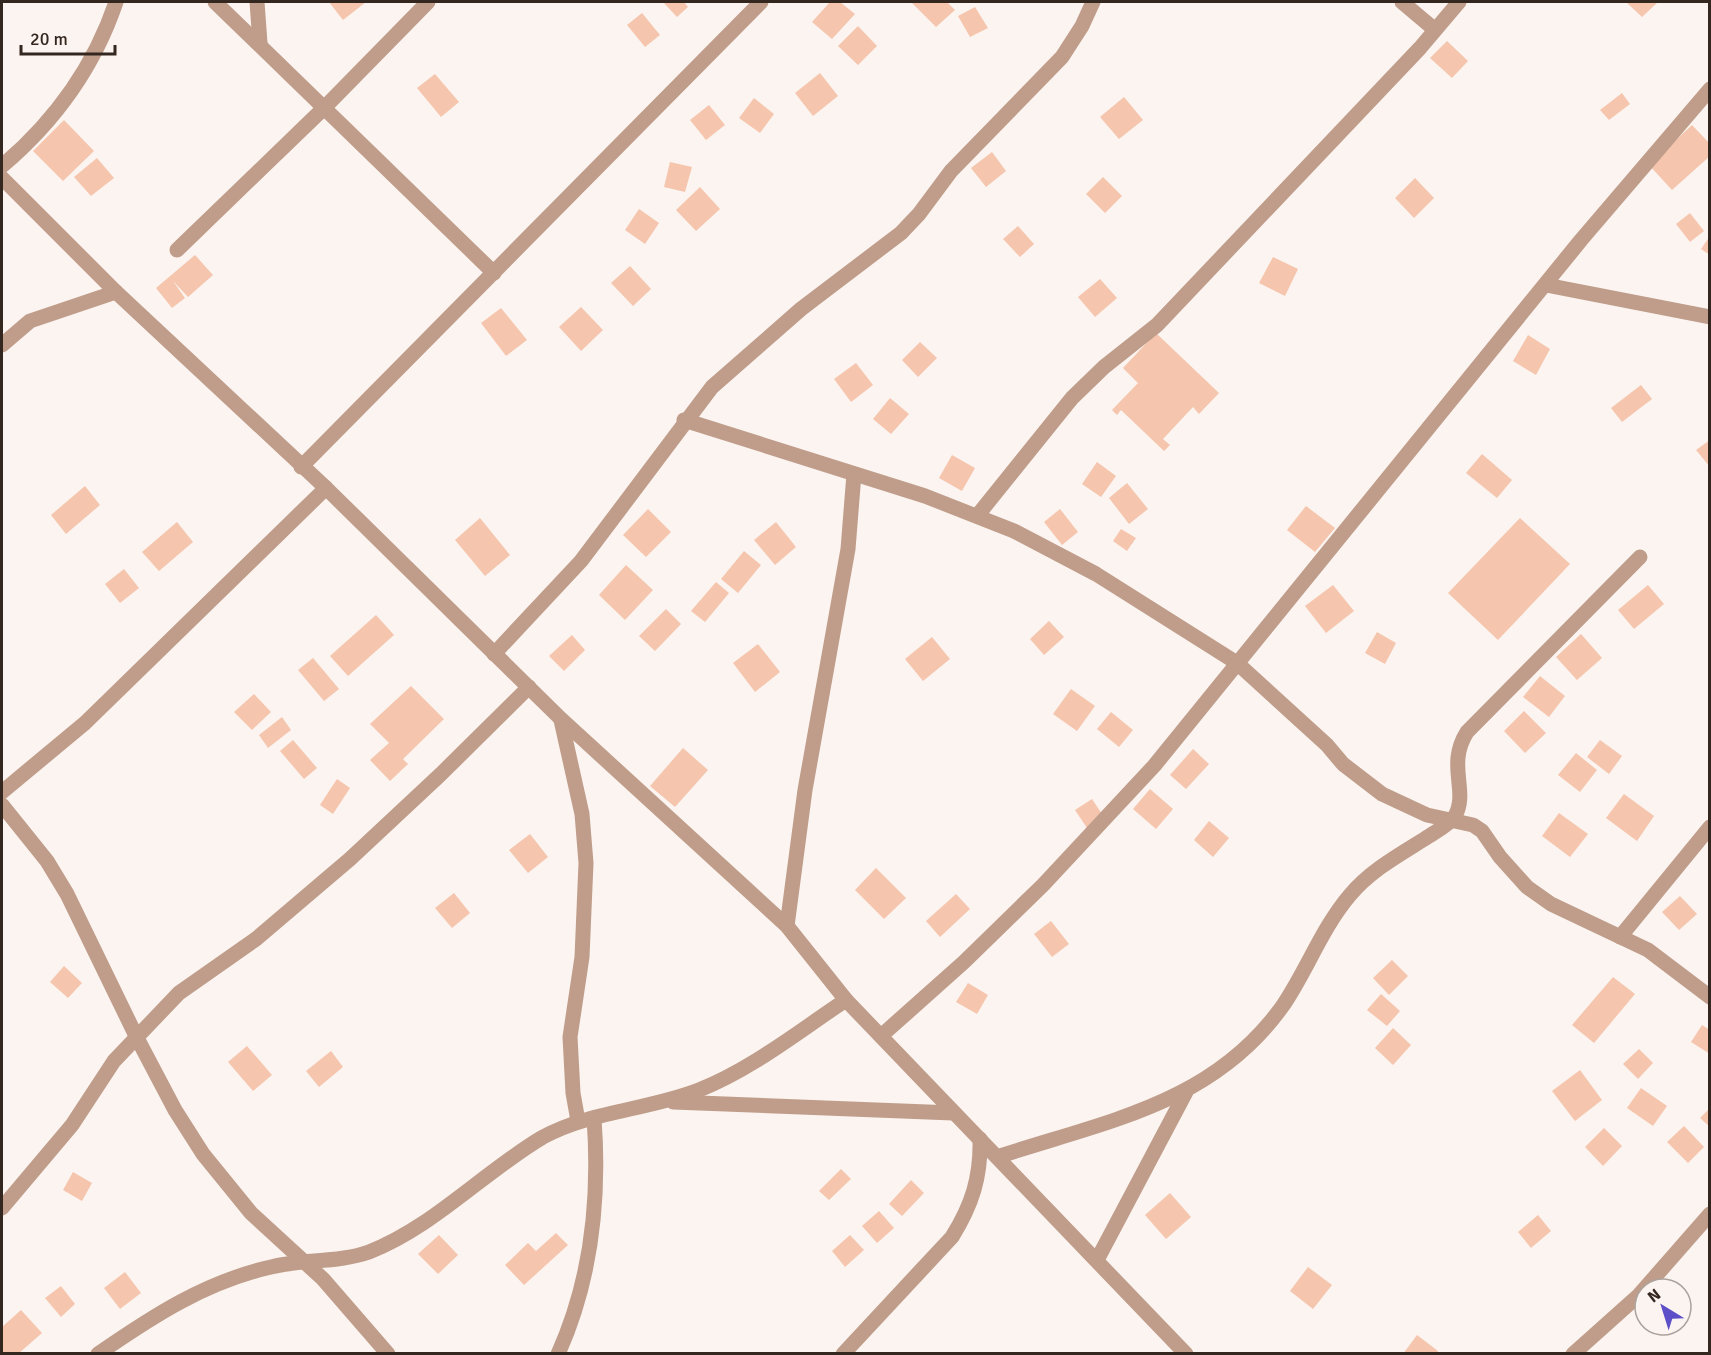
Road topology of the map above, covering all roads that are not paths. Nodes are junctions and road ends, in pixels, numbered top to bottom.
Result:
1 (116, 2) edge
2 (215, 2) edge
3 (258, 2) edge
4 (428, 2) edge
5 (761, 2) edge
6 (1093, 2) edge
7 (1402, 2) edge
8 (1459, 2) edge
9 (1434, 28) junction
10 (260, 43) junction
11 (1710, 89) edge
12 (324, 108) junction
13 (2, 166) edge
14 (2, 178) edge
15 (177, 250) dead end
16 (494, 273) junction
17 (1546, 285) junction
18 (116, 292) junction
19 (1710, 316) edge
20 (2, 345) edge
21 (684, 420) junction
22 (301, 467) junction
23 (854, 474) junction
24 (326, 488) junction
25 (977, 516) junction
26 (1640, 557) dead end
27 (494, 654) junction
28 (1237, 663) junction
29 (529, 687) junction
30 (561, 719) junction
31 (2, 792) edge
32 (2, 805) edge
33 (1451, 821) junction
34 (1710, 827) edge
35 (788, 926) junction
36 (1620, 937) junction
37 (1710, 997) edge
38 (846, 1000) junction
39 (136, 1036) junction
40 (881, 1036) junction
41 (1186, 1092) junction
42 (664, 1102) junction
43 (953, 1113) junction
44 (594, 1118) junction
45 (578, 1121) junction
46 (980, 1138) junction
47 (997, 1157) junction
48 (2, 1208) edge
49 (1710, 1214) edge
50 (304, 1260) junction
51 (1097, 1260) junction
52 (98, 1353) edge
53 (388, 1353) edge
54 (558, 1353) edge
55 (843, 1353) edge
56 (1186, 1353) edge
57 (1573, 1353) edge

1 - 13 street
2 - 10 street
3 - 10 street
4 - 12 street
5 - 16 street
6 - 21 street
7 - 9 street
8 - 9 street
9 - 25 street
10 - 12 street
11 - 17 street
12 - 15 street
12 - 16 street
14 - 18 street
16 - 22 street
17 - 19 street
17 - 28 street
18 - 20 street
18 - 22 street
21 - 23 street
21 - 27 street
22 - 24 street
23 - 25 street
23 - 35 street
24 - 27 street
24 - 31 street
25 - 28 street
26 - 33 street
27 - 29 street
28 - 33 street
28 - 40 street
29 - 30 street
29 - 39 street
30 - 35 street
30 - 45 street
32 - 39 street
33 - 36 street
33 - 41 street
34 - 36 street
35 - 38 street
36 - 37 street
38 - 40 street
38 - 42 street
39 - 48 street
39 - 50 street
40 - 43 street
41 - 47 street
41 - 51 street
42 - 43 street
42 - 44 street
43 - 46 street
44 - 45 street
44 - 54 street
45 - 50 street
46 - 47 street
46 - 55 street
47 - 51 street
49 - 57 street
50 - 52 street
50 - 53 street
51 - 56 street

